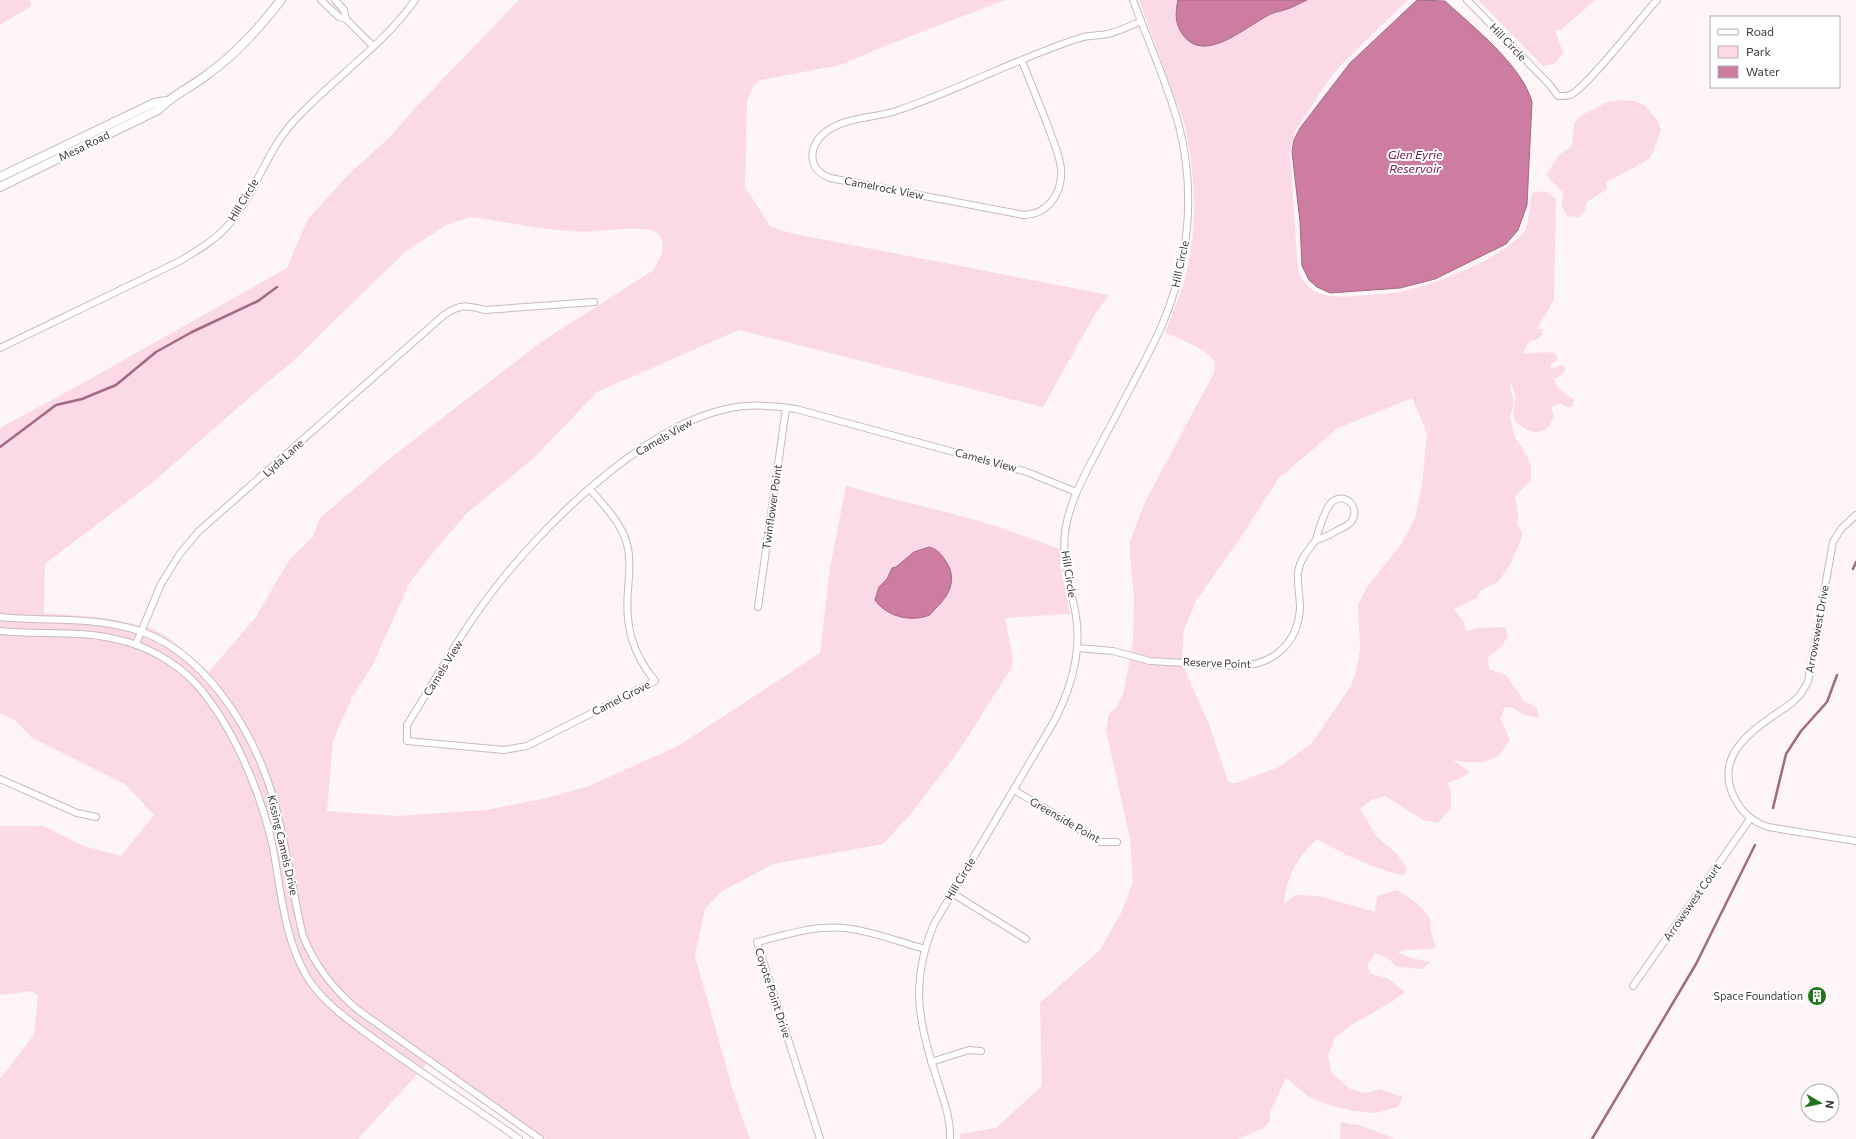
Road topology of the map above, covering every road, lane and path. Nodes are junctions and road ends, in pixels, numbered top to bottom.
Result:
1 (282, 0) edge
2 (335, 0) edge
3 (415, 0) edge
4 (1133, 0) edge
5 (1468, 0) edge
6 (1657, 0) edge
7 (323, 1) edge
8 (346, 19) junction
9 (1141, 21) junction
10 (373, 46) junction
11 (1022, 61) junction
12 (166, 101) junction
13 (0, 177) edge
14 (0, 186) edge
15 (594, 302) dead end
16 (0, 348) edge
17 (786, 408) junction
18 (590, 489) junction
19 (1076, 492) junction
20 (1856, 515) edge
21 (1316, 540) junction
22 (758, 607) dead end
23 (0, 617) edge
24 (0, 631) edge
25 (142, 631) junction
26 (136, 644) junction
27 (1077, 648) junction
28 (407, 741) joint
29 (0, 779) edge
30 (1014, 790) junction
31 (96, 817) dead end
32 (1750, 819) junction
33 (1856, 841) edge
34 (1117, 842) dead end
35 (952, 893) junction
36 (1026, 939) dead end
37 (925, 949) junction
38 (1633, 986) dead end
39 (981, 1052) dead end
40 (931, 1062) junction
41 (519, 1139) edge
42 (540, 1139) edge
43 (820, 1139) edge
44 (950, 1139) edge

1 - 12 main road, Mesa Road
2 - 8 street
3 - 10 street, Hill Circle
4 - 9 street, Hill Circle
5 - 6 street, Hill Circle
7 - 8 street
8 - 10 street
9 - 11 street, Camelrock View
9 - 19 street, Hill Circle
10 - 16 street, Hill Circle
11 - 11 street, Camelrock View
12 - 13 main road, Mesa Road
12 - 14 main road, Mesa Road
15 - 25 street, Lyda Lane
17 - 18 street, Camels View
17 - 19 street, Camels View
17 - 22 street, Twinflower Point
18 - 28 street, Camels View
18 - 28 street, Camel Grove
19 - 27 street, Hill Circle
20 - 32 street, Arrowswest Drive
21 - 21 street, Reserve Point
21 - 27 street, Reserve Point
23 - 25 street, Kissing Camels Drive
24 - 26 street, Kissing Camels Drive
25 - 26 street, Lyda Lane
25 - 42 street, Kissing Camels Drive
26 - 41 street, Kissing Camels Drive
27 - 30 street, Hill Circle
29 - 31 street
30 - 34 street, Greenside Point
30 - 35 street, Hill Circle
32 - 33 street, Arrowswest Drive
32 - 38 street, Arrowswest Court
35 - 36 street
35 - 37 street, Hill Circle
37 - 40 street, Hill Circle
37 - 43 street, Coyote Point Drive
39 - 40 street
40 - 44 street, Hill Circle

